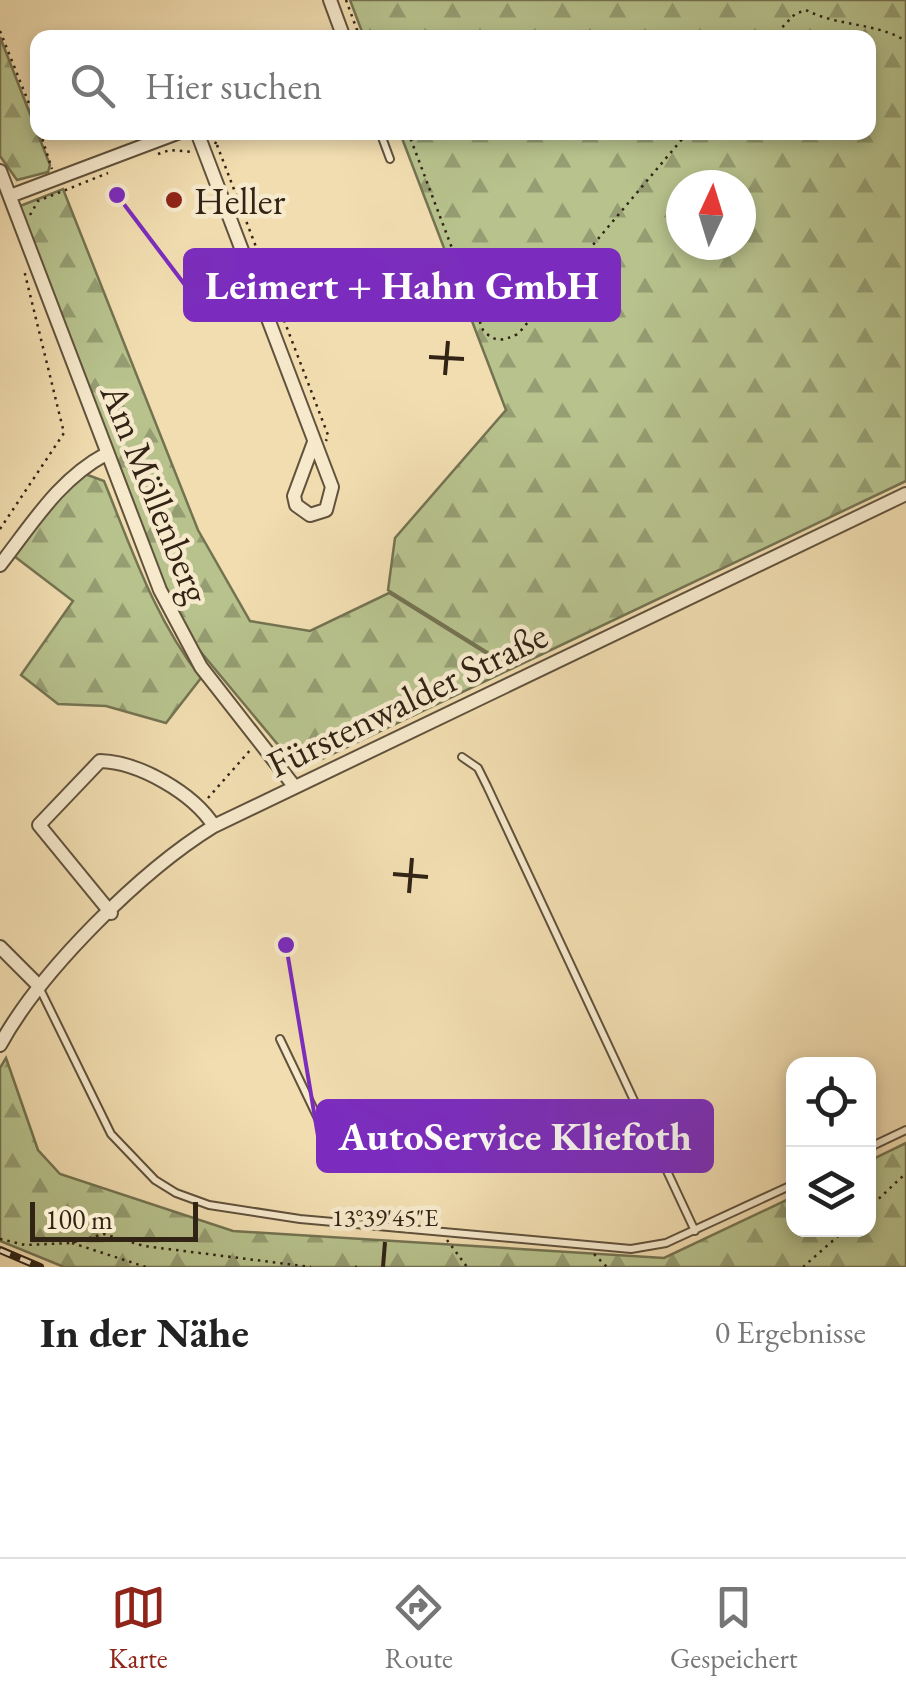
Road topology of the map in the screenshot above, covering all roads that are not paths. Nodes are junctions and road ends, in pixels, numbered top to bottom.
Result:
1 (330, 0) edge
2 (341, 30) edge
3 (159, 140) edge
4 (204, 140) edge
5 (383, 140) edge
6 (390, 159) dead end
7 (0, 171) edge
8 (5, 198) edge
9 (314, 444) junction
10 (106, 454) junction
11 (906, 494) edge
12 (0, 566) edge
13 (462, 757) dead end
14 (294, 786) junction
15 (214, 826) junction
16 (111, 913) junction
17 (0, 947) edge
18 (39, 986) junction
19 (280, 1040) dead end
20 (0, 1045) edge
21 (906, 1130) edge
22 (325, 1132) dead end
23 (870, 1147) edge
24 (786, 1188) edge
25 (695, 1231) junction

1 - 2 street
3 - 8 street
4 - 9 street
5 - 6 lane
7 - 8 street, Am Möllenberg
8 - 10 street, Am Möllenberg
9 - 9 street
10 - 12 street
10 - 14 street, Am Möllenberg
11 - 14 street, Fürstenwalder Straße
13 - 25 lane
14 - 15 street, Fürstenwalder Straße
15 - 16 street, Fürstenwalder Straße
15 - 16 street
16 - 18 street, Fürstenwalder Straße
17 - 18 street
18 - 20 street, Fürstenwalder Straße
18 - 25 lane
19 - 22 lane
21 - 23 lane
24 - 25 lane

